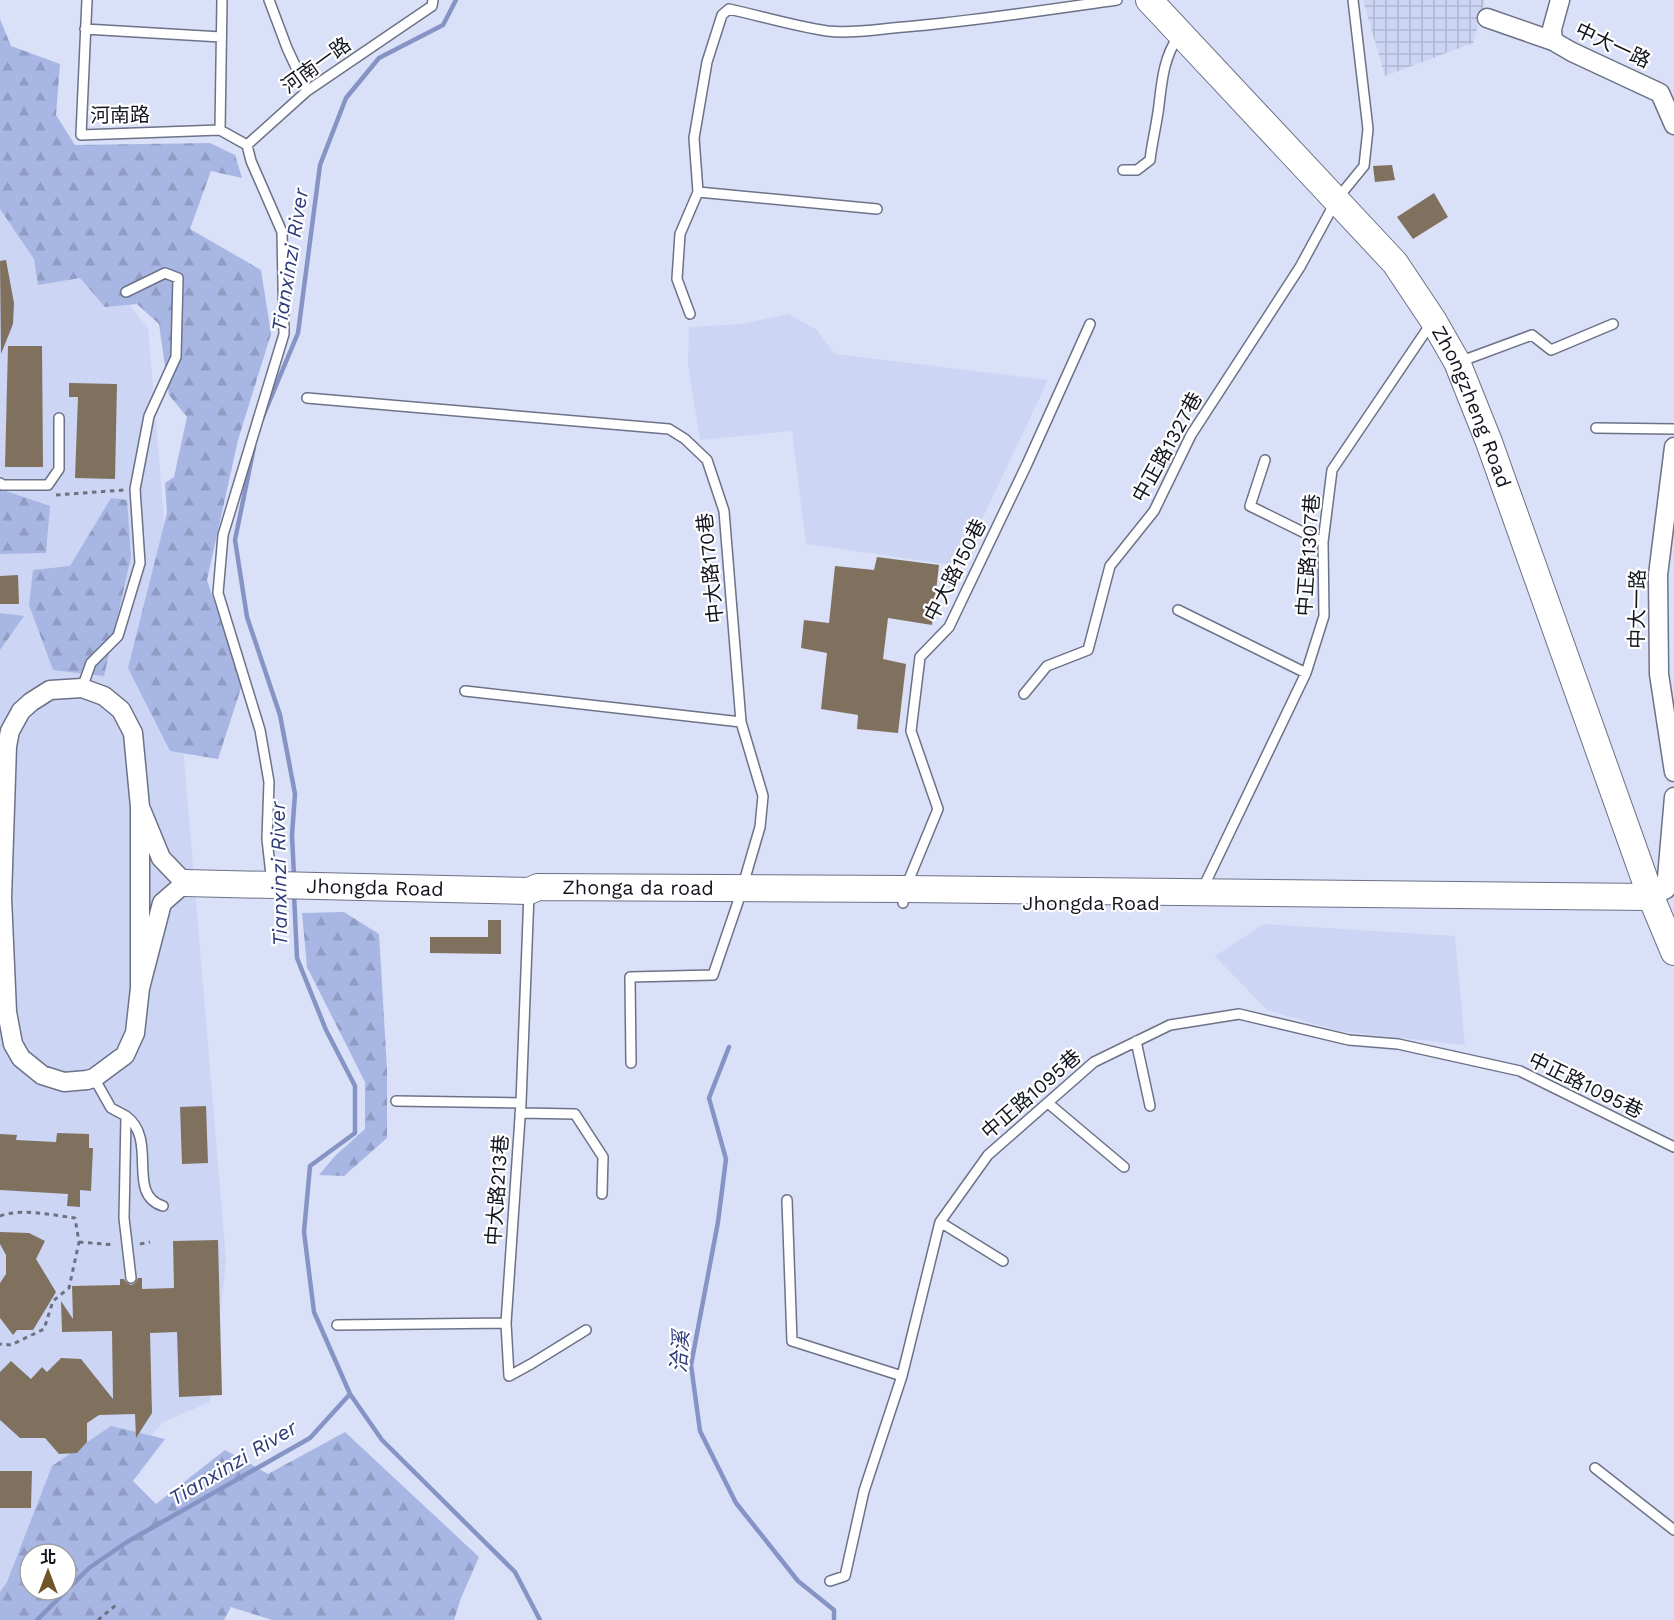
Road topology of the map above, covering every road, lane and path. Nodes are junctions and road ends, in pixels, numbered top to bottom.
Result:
1 (87, 0) edge
2 (222, 0) edge
3 (269, 0) edge
4 (433, 0) edge
5 (1117, 0) edge
6 (1149, 0) edge
7 (1353, 0) edge
8 (1560, 0) edge
9 (1487, 18) dead end
10 (85, 29) junction
11 (1181, 33) junction
12 (221, 37) junction
13 (1553, 41) junction
14 (307, 92) junction
15 (1674, 125) edge
16 (220, 130) junction
17 (247, 145) junction
18 (1123, 170) dead end
19 (698, 192) junction
20 (1337, 199) junction
21 (877, 209) dead end
22 (126, 292) dead end
23 (690, 314) dead end
24 (1434, 320) junction
25 (1090, 324) dead end
26 (1612, 324) dead end
27 (1457, 362) junction
28 (307, 398) dead end
29 (59, 418) dead end
30 (1596, 428) dead end
31 (1674, 429) edge
32 (1674, 447) edge
33 (1265, 460) dead end
34 (0, 483) edge
35 (135, 489) junction
36 (48, 495) dead end
37 (1323, 542) junction
38 (1178, 610) dead end
39 (1306, 673) junction
40 (82, 688) junction
41 (465, 691) dead end
42 (1024, 694) dead end
43 (741, 722) junction
44 (1674, 772) edge
45 (1674, 797) edge
46 (140, 807) junction
47 (1, 879) edge
48 (185, 883) junction
49 (276, 884) junction
50 (529, 891) junction
51 (739, 896) junction
52 (904, 896) junction
53 (1651, 897) junction
54 (1, 898) edge
55 (1199, 898) junction
56 (1674, 952) edge
57 (140, 988) junction
58 (1136, 1041) junction
59 (631, 1063) dead end
60 (94, 1078) junction
61 (396, 1101) dead end
62 (1048, 1103) junction
63 (1150, 1106) dead end
64 (521, 1108) junction
65 (126, 1116) junction
66 (1674, 1147) edge
67 (1124, 1167) dead end
68 (602, 1194) dead end
69 (787, 1200) dead end
70 (163, 1206) dead end
71 (0, 1216) edge
72 (940, 1222) junction
73 (1003, 1261) dead end
74 (131, 1278) dead end
75 (506, 1323) junction
76 (337, 1325) dead end
77 (586, 1330) dead end
78 (0, 1344) edge
79 (902, 1376) junction
80 (1595, 1467) dead end
81 (1674, 1530) edge
82 (830, 1581) dead end
83 (116, 1605) dead end
84 (98, 1620) edge

1 - 10 lane, 河南路
2 - 12 lane
3 - 14 lane
4 - 14 lane, 河南一路
5 - 19 lane
6 - 11 street, Zhongzheng Road
7 - 20 lane
8 - 13 street, 中大一路
9 - 13 street
10 - 12 lane
10 - 16 lane, 河南路
11 - 18 lane
11 - 20 street, Zhongzheng Road
12 - 16 lane
13 - 15 street, 中大一路
14 - 17 lane, 河南一路
16 - 17 lane
17 - 49 lane
19 - 21 lane
19 - 23 lane
20 - 24 street, Zhongzheng Road
20 - 42 lane, 中正路1327巷
22 - 35 lane
24 - 27 street, Zhongzheng Road
24 - 37 lane, 中正路1307巷
25 - 52 lane, 中大路150巷
26 - 27 lane
27 - 53 street, Zhongzheng Road
28 - 43 lane, 中大路170巷
29 - 34 lane
30 - 31 lane
32 - 44 street, 中大一路
33 - 37 lane
35 - 36 path
35 - 40 lane
37 - 39 lane, 中正路1307巷
38 - 39 lane
39 - 55 lane, 中正路1307巷
40 - 46 street
40 - 47 street
41 - 43 lane
43 - 51 lane, 中大路170巷
45 - 53 street
46 - 48 street
46 - 57 street
47 - 54 street
48 - 49 street, Jhongda Road
48 - 57 street
49 - 50 street, Jhongda Road
50 - 51 street, Jhongda Road
50 - 64 lane, 中大路213巷
51 - 52 street, Jhongda Road
51 - 59 lane, 中大路170巷
52 - 55 street, Jhongda Road
53 - 55 street, Jhongda Road
53 - 56 street, Zhongzheng Road
54 - 60 street
57 - 60 street
58 - 62 lane, 中正路1095巷
58 - 63 lane
58 - 66 lane, 中正路1095巷
60 - 65 lane
61 - 64 lane
62 - 67 lane
62 - 72 lane, 中正路1095巷
64 - 68 lane
64 - 75 lane, 中大路213巷
65 - 70 lane
65 - 74 lane
69 - 79 lane
71 - 78 path
72 - 73 lane
72 - 79 lane, 中正路1095巷
75 - 76 lane
75 - 77 lane, 中大路213巷
79 - 82 lane, 中正路1095巷
80 - 81 lane
83 - 84 path

